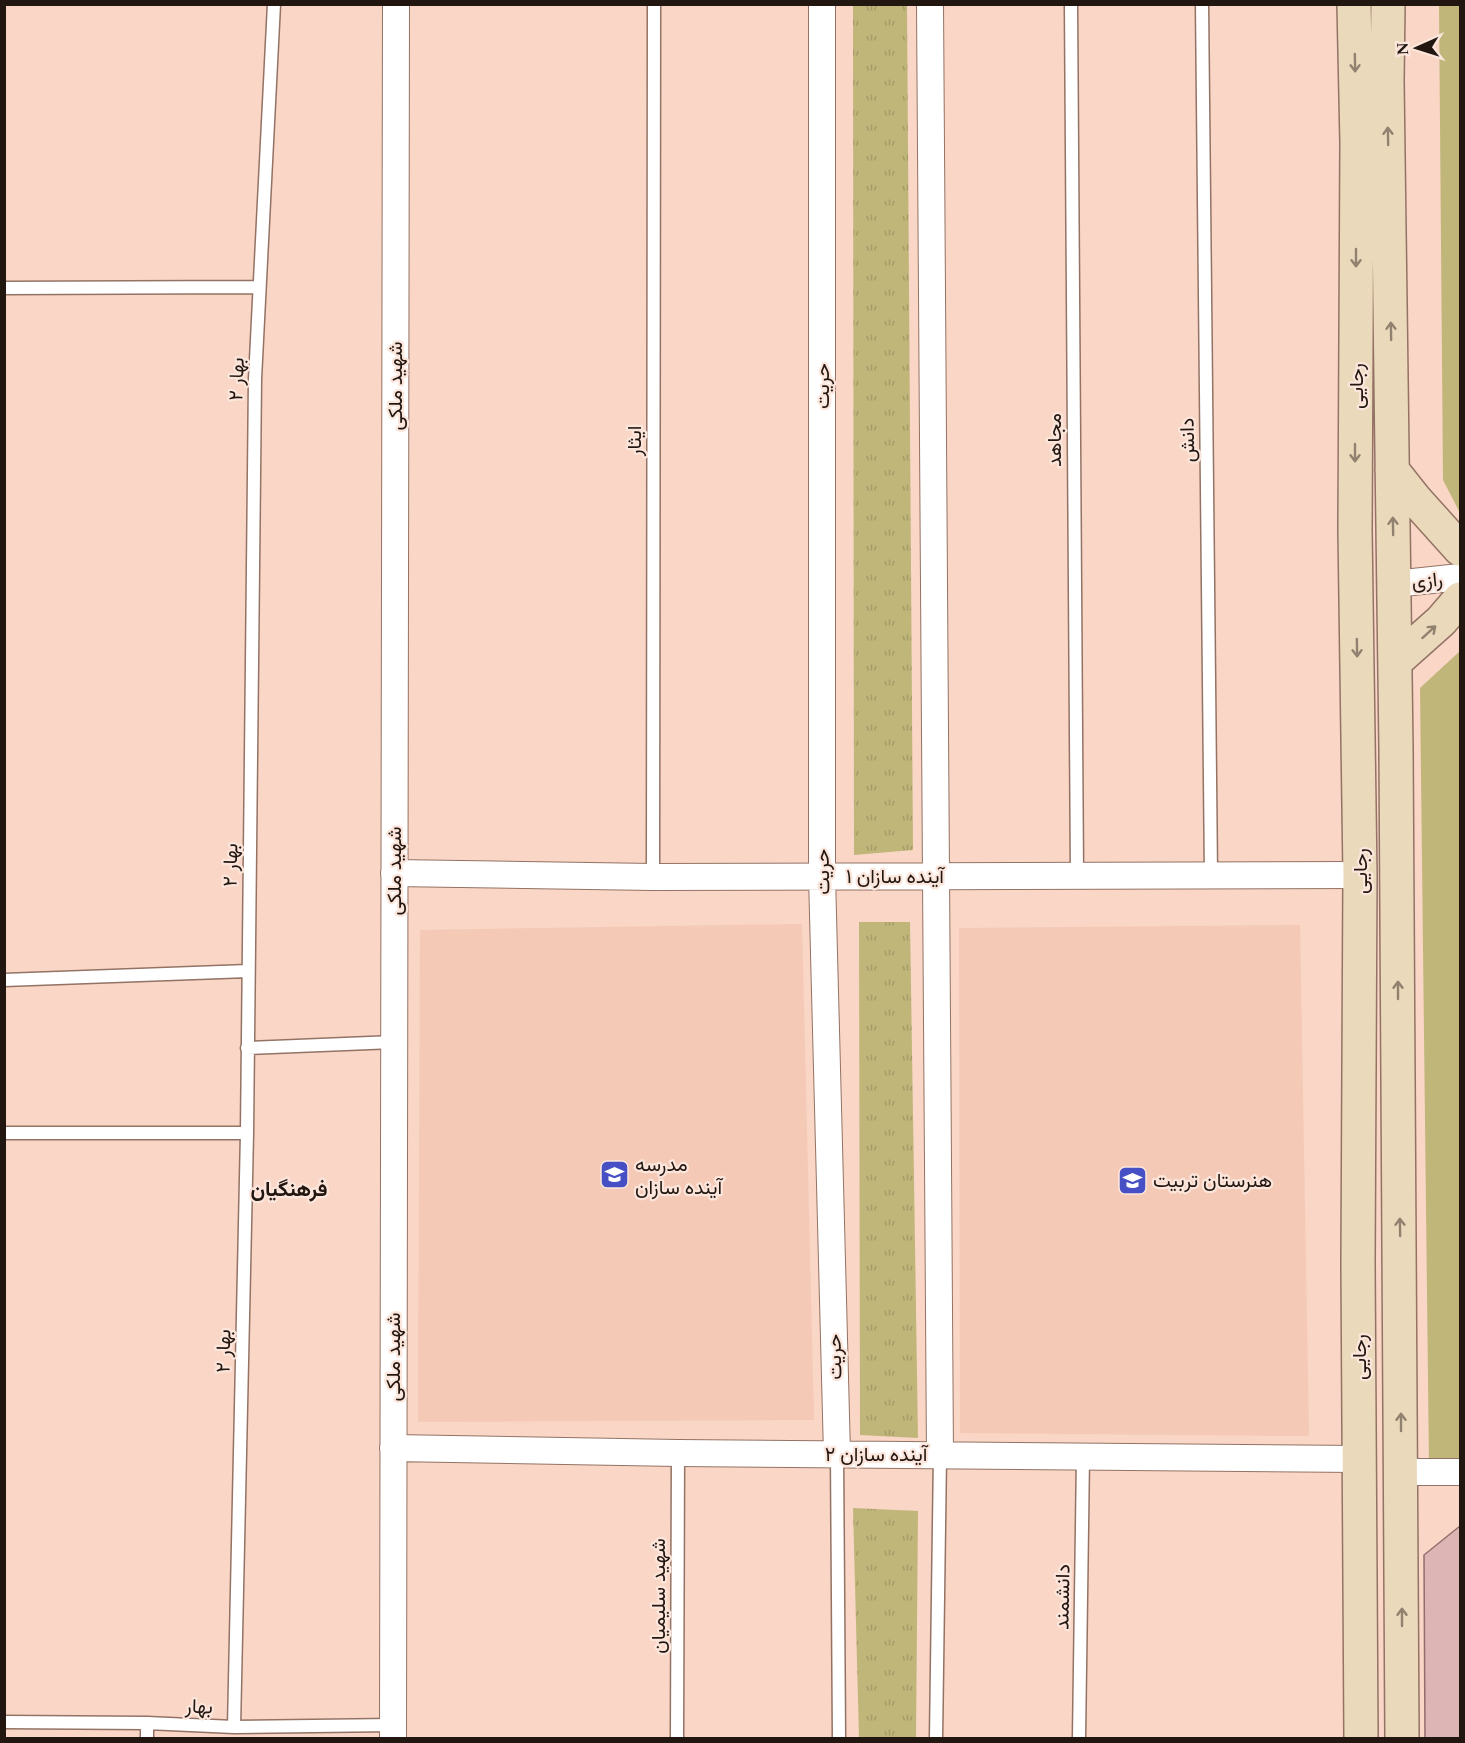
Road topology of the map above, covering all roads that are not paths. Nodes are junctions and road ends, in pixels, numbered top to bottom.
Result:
1 (274, 4) edge
2 (396, 4) edge
3 (654, 4) edge
4 (822, 4) edge
5 (930, 4) edge
6 (1071, 4) edge
7 (1202, 4) edge
8 (1354, 4) edge
9 (1388, 4) edge
10 (259, 287) junction
11 (4, 288) edge
12 (1392, 470) junction
13 (1461, 549) edge
14 (1461, 577) edge
15 (1356, 582) junction
16 (1394, 584) junction
17 (1461, 599) edge
18 (1395, 662) junction
19 (394, 873) junction
20 (1211, 875) junction
21 (1360, 875) junction
22 (822, 876) junction
23 (935, 876) junction
24 (1077, 876) junction
25 (653, 877) junction
26 (248, 971) junction
27 (4, 980) edge
28 (1398, 1040) junction
29 (1359, 1041) junction
30 (394, 1042) junction
31 (247, 1048) junction
32 (4, 1133) edge
33 (247, 1133) junction
34 (393, 1448) junction
35 (678, 1453) junction
36 (837, 1454) junction
37 (940, 1455) junction
38 (1083, 1456) junction
39 (1359, 1459) junction
40 (1401, 1472) junction
41 (1461, 1472) edge
42 (1402, 1661) junction
43 (1361, 1663) junction
44 (4, 1722) edge
45 (147, 1723) junction
46 (234, 1727) junction
47 (393, 1732) edge
48 (147, 1738) edge
49 (677, 1738) edge
50 (839, 1738) edge
51 (936, 1738) edge
52 (1079, 1738) edge
53 (1361, 1738) edge
54 (1402, 1738) edge

1 - 10 lane, بهار ۲
2 - 19 street, شهید ملکی
3 - 25 lane, ایثار
4 - 22 street, حریت
5 - 23 street
6 - 24 lane, مجاهد
7 - 20 lane, دانش
8 -> 15 main road, رجایی
12 -> 9 main road, رجایی
10 - 11 lane
10 - 26 lane, بهار ۲
12 - 13 main road
16 -> 12 main road, رجایی
14 - 16 street, رازی
15 - 16 main road
15 -> 21 main road, رجایی
16 - 18 main road, رجایی
18 -> 17 main road
28 -> 18 main road, رجایی
19 - 25 street, آینده سازان ۱
19 - 30 street, شهید ملکی
20 - 21 street, آینده سازان ۱
20 - 24 street, آینده سازان ۱
21 - 29 main road, رجایی
22 - 23 street, آینده سازان ۱
22 - 25 street, آینده سازان ۱
22 - 36 street, حریت
23 - 24 street, آینده سازان ۱
23 - 37 street
26 - 27 lane
26 - 31 lane, بهار ۲
28 - 29 main road
40 -> 28 main road, رجایی
29 - 39 main road, رجایی
30 - 31 lane
30 - 34 street, شهید ملکی
31 - 33 lane, بهار ۲
32 - 33 lane
33 - 46 lane, بهار ۲
34 - 35 street, آینده سازان ۲
34 - 47 street, شهید ملکی
35 - 36 street, آینده سازان ۲
35 - 49 lane, شهید سلیمیان
36 - 37 street, آینده سازان ۲
36 - 50 lane, حریت
37 - 38 street, آینده سازان ۲
37 - 51 lane
38 - 39 street, آینده سازان ۲
38 - 52 lane, دانشمند
39 - 43 main road, رجایی
40 - 41 street
42 -> 40 main road, رجایی
42 - 43 main road
42 - 54 main road, رجایی
43 - 53 main road, رجایی
44 - 45 lane, بهار
45 - 46 lane, بهار
45 - 48 lane
46 - 47 lane, بهار

